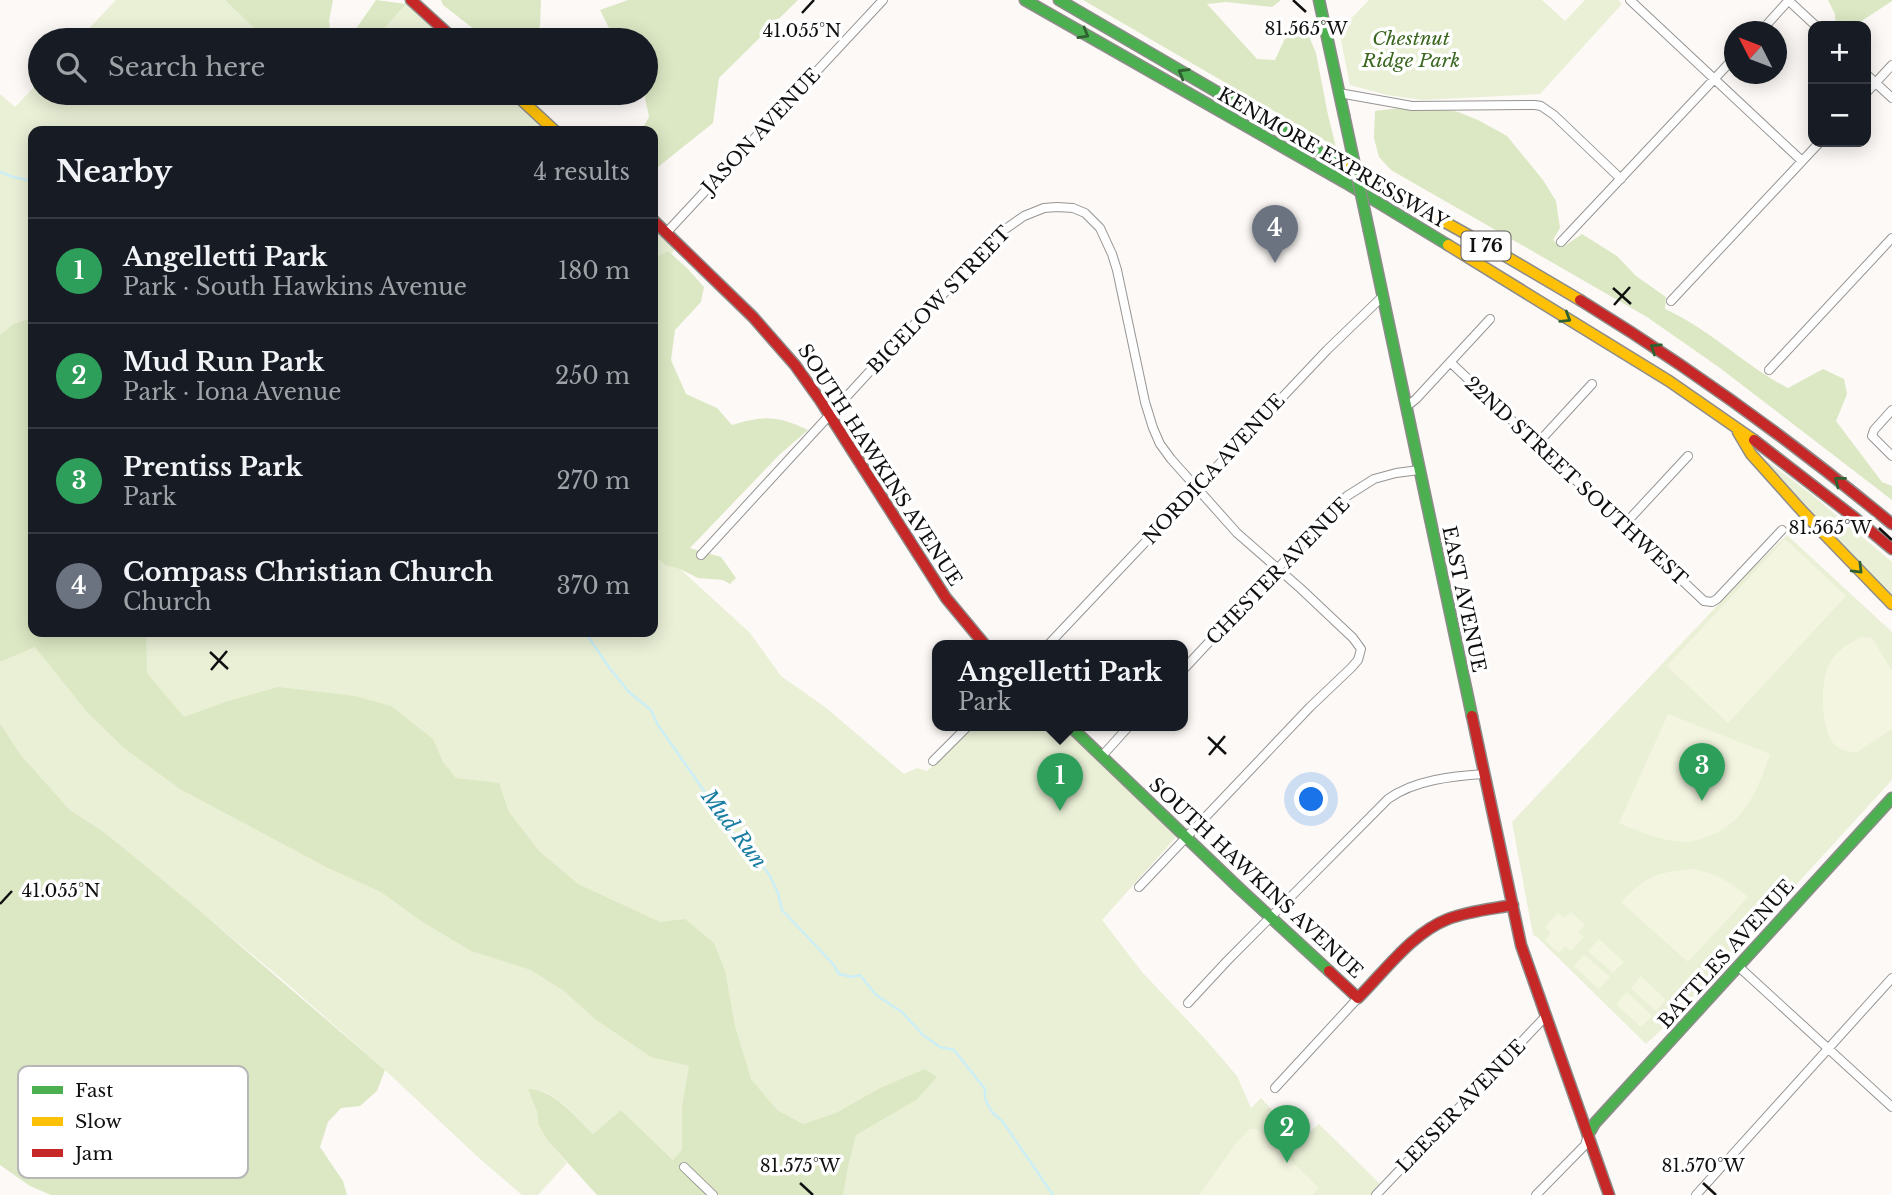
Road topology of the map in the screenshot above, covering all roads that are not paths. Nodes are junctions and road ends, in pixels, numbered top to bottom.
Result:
1 (411, 0) edge
2 (883, 0) edge
3 (1025, 0) edge
4 (1059, 0) edge
5 (1319, 0) edge
6 (1630, 0) edge
7 (1788, 0) edge
8 (1769, 21) edge
9 (1810, 21) edge
10 (442, 28) edge
11 (1892, 65) edge
12 (1724, 68) edge
13 (1714, 79) junction
14 (1871, 79) edge
15 (1875, 83) junction
16 (1871, 87) edge
17 (1339, 93) junction
18 (1892, 98) edge
19 (527, 105) edge
20 (550, 126) edge
21 (1815, 147) edge
22 (1802, 161) junction
23 (1621, 179) junction
24 (658, 224) edge
25 (667, 232) junction
26 (1892, 238) edge
27 (1561, 242) dead end
28 (1383, 296) junction
29 (1671, 300) dead end
30 (1490, 319) dead end
31 (1450, 362) junction
32 (1769, 370) dead end
33 (1592, 384) dead end
34 (1406, 407) junction
35 (1892, 410) edge
36 (830, 416) junction
37 (1734, 425) junction
38 (1537, 444) junction
39 (1688, 456) dead end
40 (1892, 456) edge
41 (1419, 470) junction
42 (1196, 487) junction
43 (1892, 524) edge
44 (1623, 526) junction
45 (1782, 530) dead end
46 (1892, 549) edge
47 (701, 555) dead end
48 (1279, 569) junction
49 (1892, 604) edge
50 (981, 640) edge
51 (1053, 640) edge
52 (1188, 665) edge
53 (963, 731) edge
54 (1076, 731) edge
55 (1124, 731) edge
56 (1102, 755) junction
57 (933, 761) dead end
58 (1484, 774) junction
59 (1892, 798) edge
60 (1185, 837) junction
61 (1139, 887) dead end
62 (1513, 905) junction
63 (1272, 917) junction
64 (1739, 967) junction
65 (1892, 978) edge
66 (1358, 998) junction
67 (1188, 1003) dead end
68 (1545, 1017) junction
69 (1828, 1048) junction
70 (1275, 1088) dead end
71 (1892, 1107) edge
72 (1588, 1135) junction
73 (684, 1167) dead end
74 (713, 1195) edge
75 (1376, 1195) edge
76 (1536, 1195) edge
77 (1609, 1195) edge
78 (1696, 1195) edge

1 - 10 main road
2 - 25 street, JASON AVENUE
3 -> 37 main road, KENMORE EXPRESSWAY / I 76
43 -> 4 main road, KENMORE EXPRESSWAY / I 76
5 - 17 main road, EAST AVENUE
6 - 13 street
7 - 8 street
7 - 9 street
11 - 15 street
12 - 13 street
13 - 22 street
13 - 23 street
14 - 15 street
15 - 16 street
15 - 18 street
17 - 23 street
17 - 28 main road, EAST AVENUE, bridge
19 - 20 main road
21 - 22 street
22 - 29 street
23 - 27 street
24 - 25 main road, SOUTH HAWKINS AVENUE
25 - 36 main road, SOUTH HAWKINS AVENUE
26 - 32 street
28 - 34 main road, EAST AVENUE
28 - 42 street, NORDICA AVENUE
30 - 31 street
31 - 34 street
31 - 38 street, 22ND STREET SOUTHWEST
33 - 38 street
34 - 41 main road, EAST AVENUE
35 - 40 street
36 - 42 street, BIGELOW STREET
36 - 47 street, BIGELOW STREET
36 - 50 main road, SOUTH HAWKINS AVENUE
37 - 46 main road, KENMORE EXPRESSWAY / I 76
37 -> 49 main road
38 - 44 street, 22ND STREET SOUTHWEST
39 - 44 street
41 - 48 street, CHESTER AVENUE
41 - 58 main road, EAST AVENUE
42 - 48 street, BIGELOW STREET
42 - 51 street, NORDICA AVENUE
44 - 45 street, 22ND STREET SOUTHWEST
48 - 52 street, CHESTER AVENUE
48 - 60 street, BIGELOW STREET
53 - 57 street
54 - 56 main road, SOUTH HAWKINS AVENUE
55 - 56 street
56 - 60 main road, SOUTH HAWKINS AVENUE
58 - 62 main road, EAST AVENUE
58 - 63 street
59 - 64 main road, BATTLES AVENUE
60 - 61 street, BIGELOW STREET
60 - 63 main road, SOUTH HAWKINS AVENUE
62 - 66 main road
62 - 68 main road, EAST AVENUE
63 - 66 main road, SOUTH HAWKINS AVENUE
63 - 67 street
64 - 69 street
64 - 72 main road, BATTLES AVENUE
65 - 69 street
66 - 70 street
68 - 72 main road, EAST AVENUE
68 - 75 street, LEESER AVENUE
69 - 71 street
69 - 78 street
72 - 76 street
72 - 77 main road, EAST AVENUE
73 - 74 street

